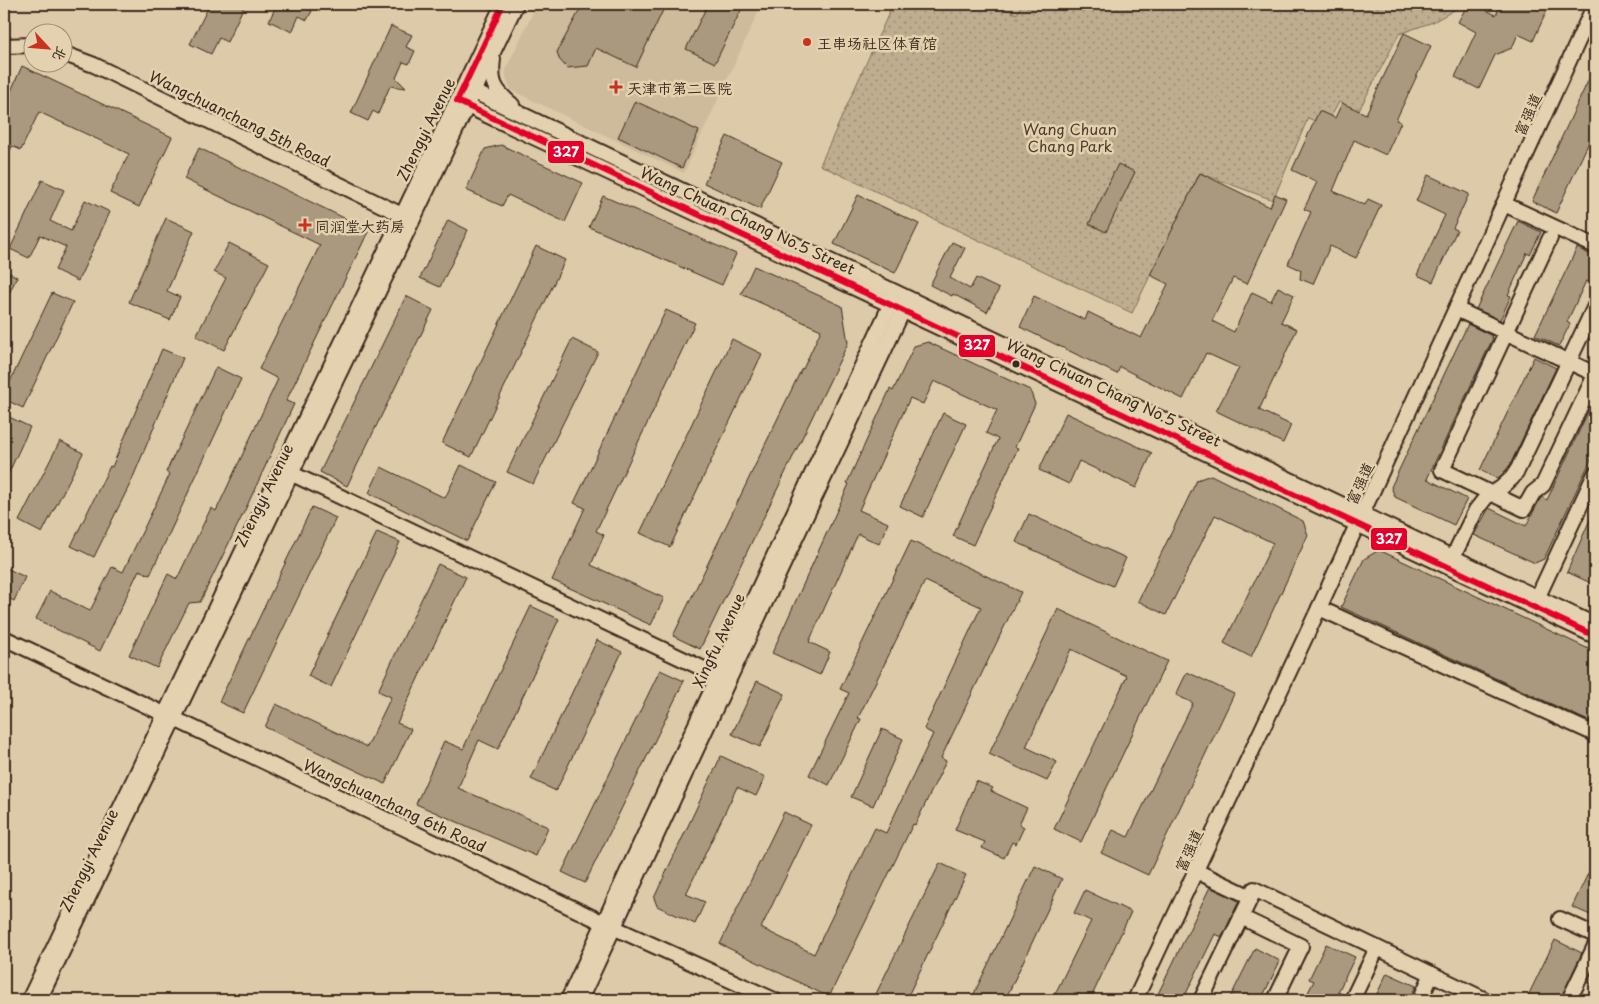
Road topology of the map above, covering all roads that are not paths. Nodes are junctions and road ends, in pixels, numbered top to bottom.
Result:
1 (504, 4) edge
2 (516, 4) edge
3 (1595, 4) edge
4 (22, 45) edge
5 (4, 46) edge
6 (489, 47) dead end
7 (72, 56) edge
8 (469, 89) junction
9 (462, 103) junction
10 (516, 114) dead end
11 (1504, 204) junction
12 (402, 214) junction
13 (1550, 238) dead end
14 (1595, 246) edge
15 (900, 302) junction
16 (1595, 306) edge
17 (1456, 309) junction
18 (1506, 332) junction
19 (1569, 362) junction
20 (1595, 375) edge
21 (287, 471) junction
22 (1595, 474) edge
23 (1491, 493) junction
24 (1360, 520) junction
25 (1450, 562) junction
26 (1535, 603) junction
27 (1319, 608) junction
28 (1595, 625) edge
29 (1595, 636) edge
30 (4, 638) edge
31 (723, 679) junction
32 (170, 716) junction
33 (1595, 734) edge
34 (1196, 871) junction
35 (1251, 897) junction
36 (1241, 917) junction
37 (1560, 919) dead end
38 (609, 925) junction
39 (1595, 936) edge
40 (1595, 946) edge
41 (1377, 948) junction
42 (1432, 974) junction
43 (29, 1000) edge
44 (39, 1000) edge
45 (568, 1000) edge
46 (580, 1000) edge
47 (774, 1000) edge
48 (1135, 1000) edge
49 (1201, 1000) edge
50 (1275, 1000) edge
51 (1352, 1000) edge
52 (1420, 1000) edge
53 (1486, 1000) edge
54 (1569, 1000) edge

1 - 8 street, Zhengyi Avenue
2 - 8 street, Zhengyi Avenue
3 - 11 street, 富强道
4 - 5 street
6 - 10 street
7 - 12 street, Wangchuanchang 5th Road
8 - 9 street, Zhengyi Avenue
8 - 15 street, Wang Chuan Chang No.5 Street
9 - 12 street, Zhengyi Avenue
9 - 15 street, Wang Chuan Chang No.5 Street
9 - 21 street, Zhengyi Avenue
11 - 14 street
11 - 17 street, 富强道
12 - 21 street, Zhengyi Avenue
13 - 18 street
15 - 24 street, Wang Chuan Chang No.5 Street
15 - 31 street, Xingfu Avenue
16 - 19 street
17 - 18 street
17 - 24 street, 富强道
18 - 19 street
18 - 23 street
19 - 20 street
19 - 23 street
20 - 23 street
21 - 31 street
21 - 32 street, Zhengyi Avenue
22 - 26 street
23 - 25 street
24 - 25 street, Wang Chuan Chang No.5 Street
24 - 27 street, 富强道
25 - 26 street, Wang Chuan Chang No.5 Street
26 - 28 street, Wang Chuan Chang No.5 Street
26 - 29 street, Wang Chuan Chang No.5 Street
27 - 33 street
27 - 34 street, 富强道
30 - 32 street, Wangchuanchang 6th Road
31 - 38 street, Xingfu Avenue
32 - 38 street, Wangchuanchang 6th Road
32 - 43 street, Zhengyi Avenue
32 - 44 street, Zhengyi Avenue
34 - 35 street
34 - 48 street, 富强道
35 - 36 street
35 - 41 street
36 - 49 street
36 - 50 street
37 - 39 street
38 - 45 street, Xingfu Avenue
38 - 46 street, Xingfu Avenue
38 - 47 street, Wangchuanchang 6th Road
40 - 54 street
41 - 42 street
41 - 51 street
42 - 52 street
42 - 53 street

